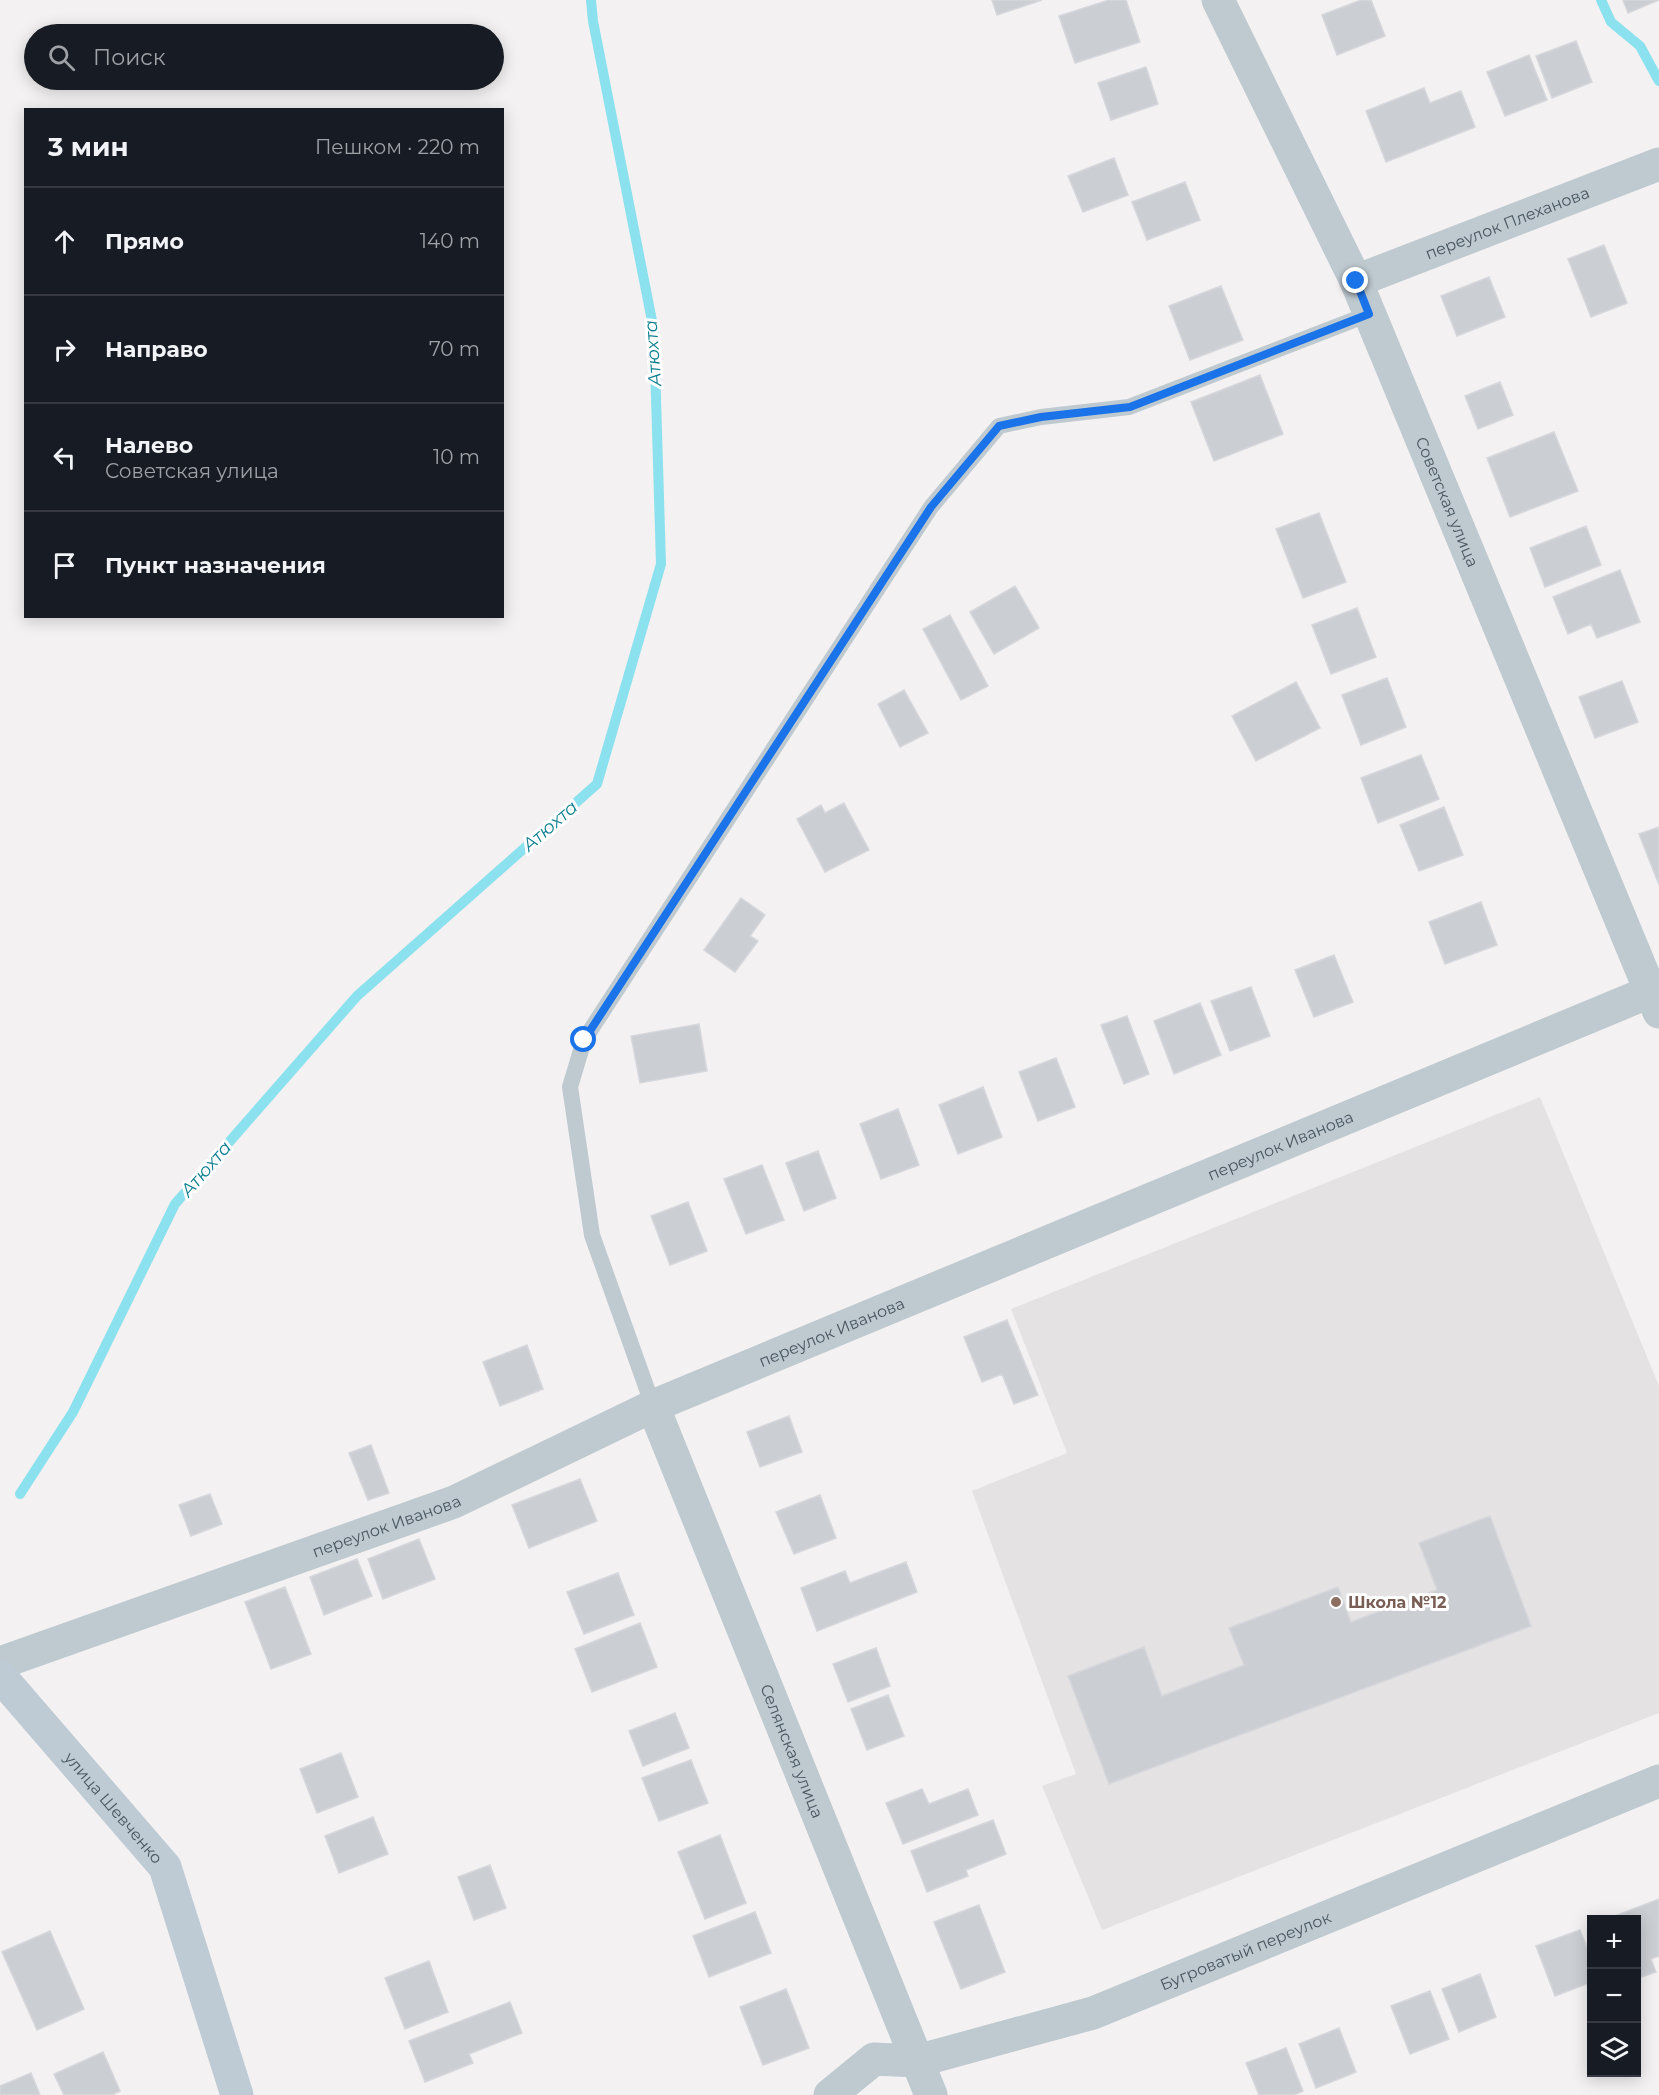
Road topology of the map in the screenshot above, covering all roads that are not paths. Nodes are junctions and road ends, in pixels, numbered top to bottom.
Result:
1 (1218, 0) edge
2 (1659, 164) edge
3 (1356, 281) junction
4 (1369, 314) junction
5 (1656, 997) edge
6 (653, 1406) junction
7 (0, 1663) edge
8 (0, 1676) edge
9 (1659, 1781) edge
10 (917, 2061) junction
11 (237, 2095) edge
12 (830, 2095) edge
13 (931, 2095) edge

1 - 3 street, Советская улица
2 - 3 street, переулок Плеханова
3 - 4 street, Советская улица
4 - 5 street, Советская улица
4 - 6 lane
5 - 6 street, переулок Иванова
6 - 7 street, переулок Иванова
6 - 10 street, Селянская улица
8 - 11 street, улица Шевченко
9 - 10 street, Бугроватый переулок
10 - 12 street, Бугроватый переулок
10 - 13 street, Селянская улица

